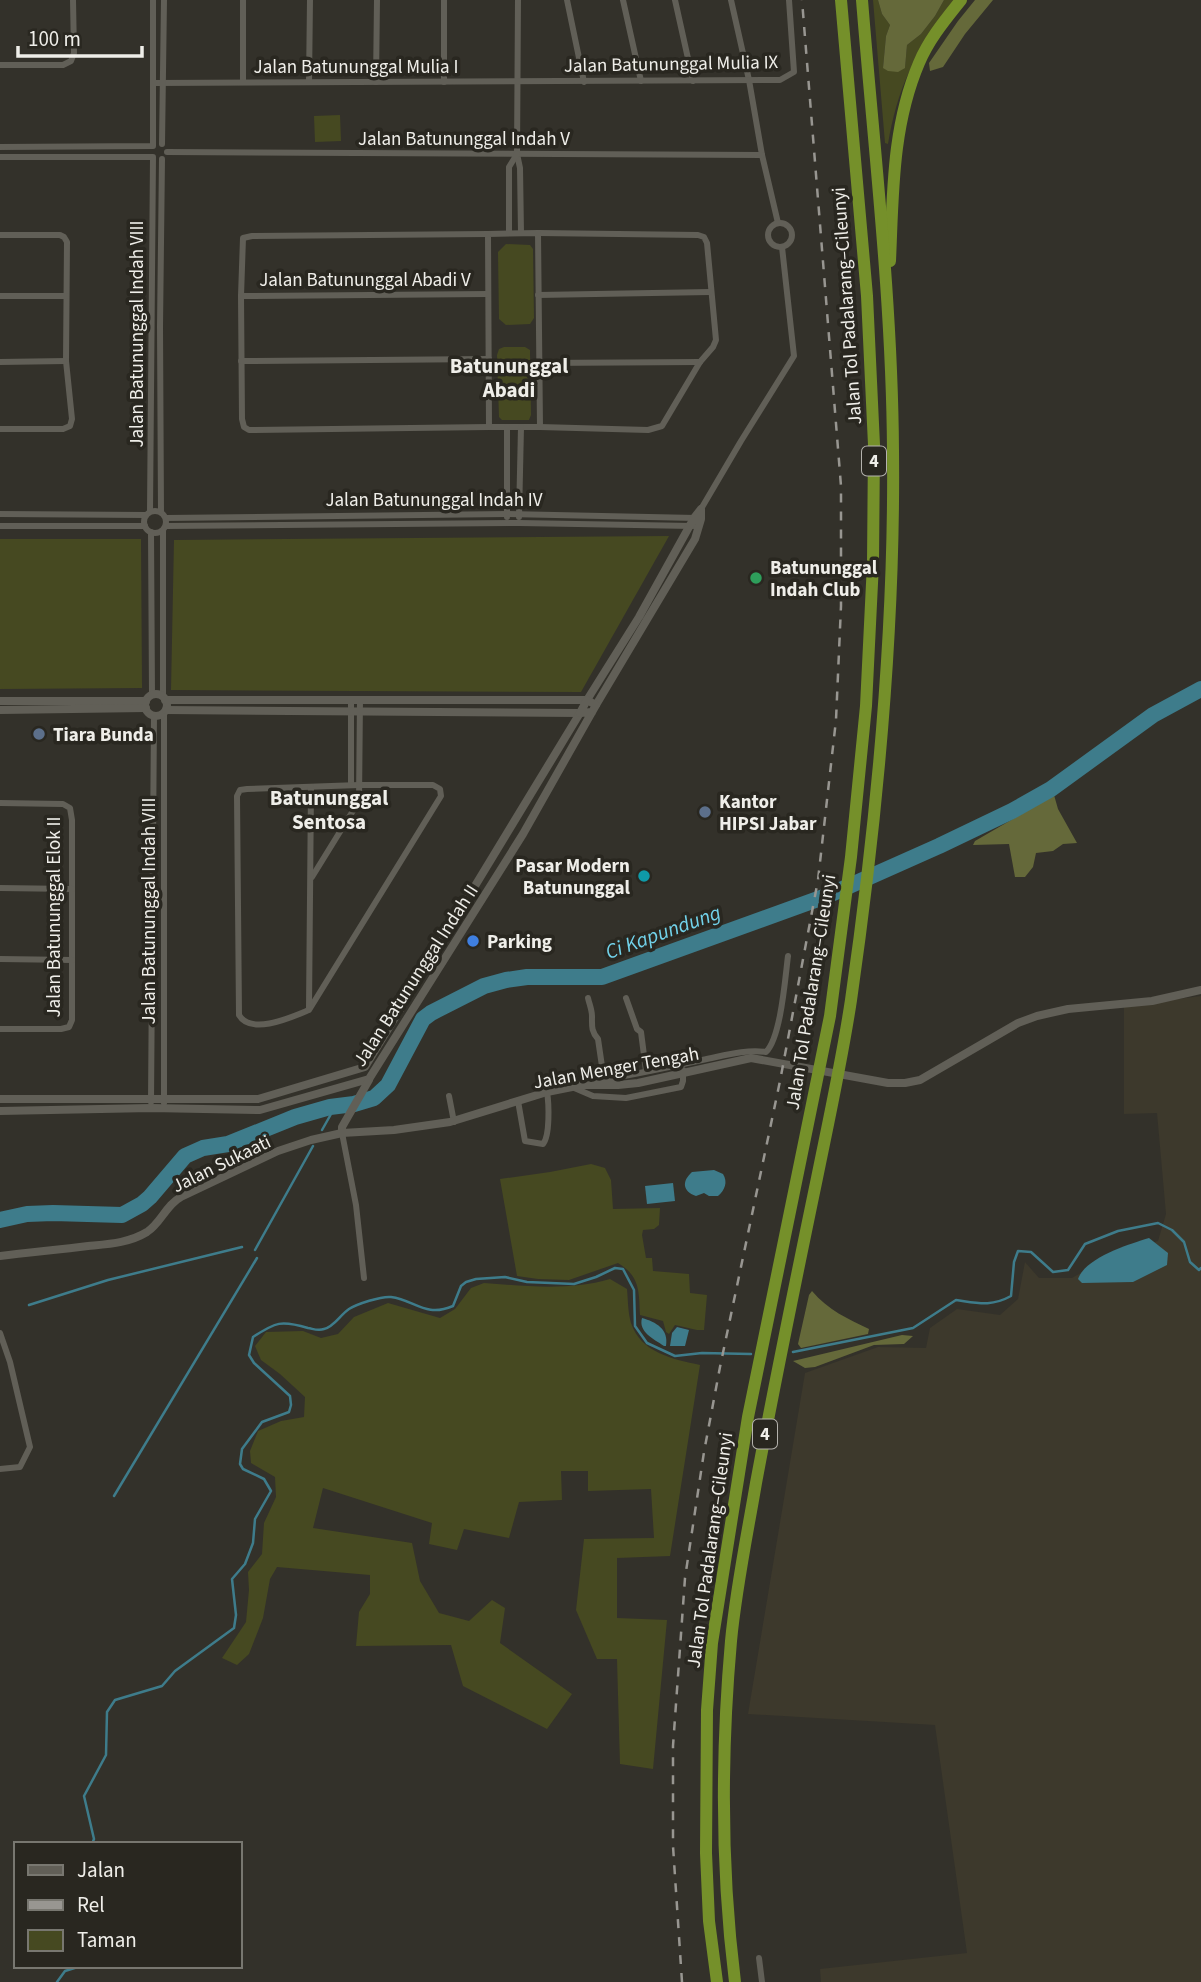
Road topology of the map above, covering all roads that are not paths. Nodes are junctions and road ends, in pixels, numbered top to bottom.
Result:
1 (73, 0) edge
2 (153, 0) edge
3 (164, 0) edge
4 (243, 0) edge
5 (310, 0) edge
6 (376, 0) edge
7 (444, 0) edge
8 (518, 0) edge
9 (567, 0) edge
10 (623, 0) edge
11 (675, 0) edge
12 (731, 0) edge
13 (789, 0) edge
14 (833, 0) edge
15 (841, 0) edge
16 (862, 0) edge
17 (961, 0) edge
18 (847, 64) junction
19 (0, 65) edge
20 (693, 80) junction
21 (749, 80) junction
22 (641, 81) junction
23 (243, 82) junction
24 (309, 82) junction
25 (376, 82) junction
26 (444, 82) junction
27 (517, 82) junction
28 (584, 82) junction
29 (153, 83) junction
30 (164, 83) junction
31 (162, 144) junction
32 (153, 146) junction
33 (0, 147) edge
34 (167, 152) junction
35 (517, 154) junction
36 (762, 155) junction
37 (0, 157) edge
38 (153, 157) junction
39 (162, 159) junction
40 (778, 223) junction
41 (509, 233) junction
42 (521, 233) junction
43 (538, 233) junction
44 (488, 234) junction
45 (0, 235) edge
46 (782, 247) junction
47 (710, 292) junction
48 (488, 294) junction
49 (538, 295) junction
50 (0, 296) edge
51 (66, 296) junction
52 (241, 296) junction
53 (889, 321) junction
54 (151, 327) junction
55 (160, 327) junction
56 (489, 359) junction
57 (242, 361) junction
58 (0, 362) edge
59 (66, 362) junction
60 (699, 362) junction
61 (539, 363) junction
62 (489, 427) junction
63 (507, 427) junction
64 (521, 427) junction
65 (540, 427) junction
66 (0, 429) edge
67 (701, 509) joint
68 (161, 511) junction
69 (148, 513) junction
70 (0, 514) edge
71 (507, 514) junction
72 (519, 514) junction
73 (696, 522) junction
74 (507, 523) junction
75 (519, 523) junction
76 (165, 525) junction
77 (0, 526) edge
78 (145, 526) junction
79 (151, 532) junction
80 (164, 698) junction
81 (587, 699) junction
82 (355, 700) junction
83 (0, 701) edge
84 (148, 701) junction
85 (594, 709) junction
86 (0, 710) edge
87 (165, 711) junction
88 (355, 712) junction
89 (580, 713) junction
90 (154, 716) junction
91 (355, 785) junction
92 (311, 787) junction
93 (0, 803) edge
94 (310, 879) junction
95 (0, 888) edge
96 (72, 889) junction
97 (788, 956) dead end
98 (0, 959) edge
99 (72, 960) junction
100 (1201, 990) edge
101 (588, 998) dead end
102 (626, 998) dead end
103 (309, 1010) junction
104 (0, 1029) edge
105 (682, 1064) junction
106 (365, 1067) junction
107 (646, 1071) junction
108 (369, 1079) junction
109 (604, 1080) junction
110 (582, 1084) junction
111 (570, 1087) junction
112 (547, 1092) junction
113 (449, 1096) dead end
114 (150, 1098) junction
115 (164, 1098) junction
116 (0, 1099) edge
117 (518, 1101) junction
118 (151, 1108) junction
119 (164, 1108) junction
120 (0, 1111) edge
121 (454, 1122) junction
122 (342, 1130) junction
123 (0, 1256) edge
124 (364, 1278) dead end
125 (0, 1333) edge
126 (0, 1469) edge
127 (759, 1958) dead end
128 (717, 1982) edge
129 (735, 1982) edge
130 (761, 1982) edge

1 - 19 street
2 - 29 street
3 - 30 street
4 - 23 street
5 - 24 street
6 - 25 street
7 - 26 street
8 - 27 street
9 - 28 street
10 - 22 street
11 - 20 street
12 - 21 street
13 - 21 street, Jalan Batununggal Mulia IX
14 - 18 highway
15 - 18 highway, Jalan Tol Padalarang–Cileunyi / 4
16 - 53 highway, Jalan Tol Padalarang–Cileunyi / 4
17 - 53 highway
18 - 128 highway, Jalan Tol Padalarang–Cileunyi / 4
20 - 21 street, Jalan Batununggal Mulia IX
20 - 22 street, Jalan Batununggal Mulia IX
21 - 36 street
22 - 28 street, Jalan Batununggal Mulia IX
23 - 24 street, Jalan Batununggal Mulia I
23 - 30 street, Jalan Batununggal Mulia I
24 - 25 street, Jalan Batununggal Mulia I
25 - 26 street, Jalan Batununggal Mulia I
26 - 27 street, Jalan Batununggal Mulia I
27 - 28 street, Jalan Batununggal Mulia IX
27 - 35 street
29 - 30 street, Jalan Batununggal Mulia I
29 - 32 street
30 - 31 street
31 - 32 street
31 - 34 street
32 - 33 street
32 - 38 street
34 - 35 street, Jalan Batununggal Indah V
34 - 39 street
35 - 36 street, Jalan Batununggal Indah V
35 - 41 street
35 - 42 street
36 - 40 street
37 - 38 street
38 - 39 street
38 - 54 street, Jalan Batununggal Indah VIII
39 - 55 street, Jalan Batununggal Indah VIII
40 - 46 street
40 - 46 street
41 - 42 street
41 - 44 street
42 - 43 street
43 - 47 street
43 - 49 street
44 - 48 street
44 - 52 street
45 - 51 street
46 - 67 street
47 - 49 street
47 - 60 street
48 - 52 street, Jalan Batununggal Abadi V
48 - 56 street
49 - 61 street
50 - 51 street
51 - 59 street
52 - 57 street
53 - 129 highway, Jalan Tol Padalarang–Cileunyi / 4
54 - 55 street
54 - 69 street, Jalan Batununggal Indah VIII
55 - 68 street, Jalan Batununggal Indah VIII
56 - 57 street
56 - 62 street
57 - 62 street
58 - 59 street
59 - 66 street
60 - 61 street
60 - 65 street
61 - 65 street
62 - 63 street
63 - 64 street
63 - 71 street
64 - 65 street
64 - 72 street
67 - 73 street
68 - 69 street
68 - 76 street
69 - 70 street
69 - 78 street
71 - 72 street, Jalan Batununggal Indah IV
71 - 74 street
71 - 76 street, Jalan Batununggal Indah IV
72 - 73 street, Jalan Batununggal Indah IV
72 - 75 street
73 - 75 street, Jalan Batununggal Indah IV
73 - 81 street, Jalan Batununggal Indah II
73 - 85 street, Jalan Batununggal Indah II
74 - 75 street, Jalan Batununggal Indah IV
74 - 76 street, Jalan Batununggal Indah IV
76 - 79 street
76 - 80 street
77 - 78 street
78 - 79 street
79 - 84 street
80 - 82 street
80 - 84 street
80 - 87 street
81 - 82 street
81 - 85 street
81 - 89 street, Jalan Batununggal Indah II
82 - 88 street
83 - 84 street
84 - 86 street
84 - 90 street
85 - 89 street
85 - 108 street, Jalan Batununggal Indah II
87 - 88 street
87 - 90 street
87 - 115 street, Jalan Batununggal Indah VIII
88 - 89 street
88 - 91 street
89 - 106 street, Jalan Batununggal Indah II
90 - 114 street, Jalan Batununggal Indah VIII
91 - 92 street
91 - 94 street
91 - 103 street
92 - 94 street
92 - 103 street
93 - 96 street, Jalan Batununggal Elok II
94 - 103 street
95 - 96 street
96 - 99 street, Jalan Batununggal Elok II
97 - 105 street
98 - 99 street
99 - 104 street, Jalan Batununggal Elok II
100 - 110 street, Jalan Menger Tengah
101 - 109 street
102 - 107 street
105 - 107 street
105 - 111 street
106 - 108 street
106 - 115 street, Jalan Batununggal Indah II
107 - 109 street
108 - 119 street, Jalan Batununggal Indah II
108 - 122 street
109 - 110 street
110 - 111 street, Jalan Menger Tengah
111 - 112 street, Jalan Menger Tengah
112 - 117 street, Jalan Menger Tengah
112 - 117 street
113 - 121 street
114 - 115 street, Jalan Batununggal Indah II
114 - 116 street, Jalan Batununggal Indah II
114 - 118 street, Jalan Batununggal Indah VIII
115 - 119 street, Jalan Batununggal Indah VIII
117 - 121 street, Jalan Menger Tengah
118 - 119 street, Jalan Batununggal Indah II
118 - 120 street, Jalan Batununggal Indah II
121 - 122 street, Jalan Menger Tengah
122 - 123 street, Jalan Sukaati
122 - 124 street
125 - 126 street
127 - 130 street

